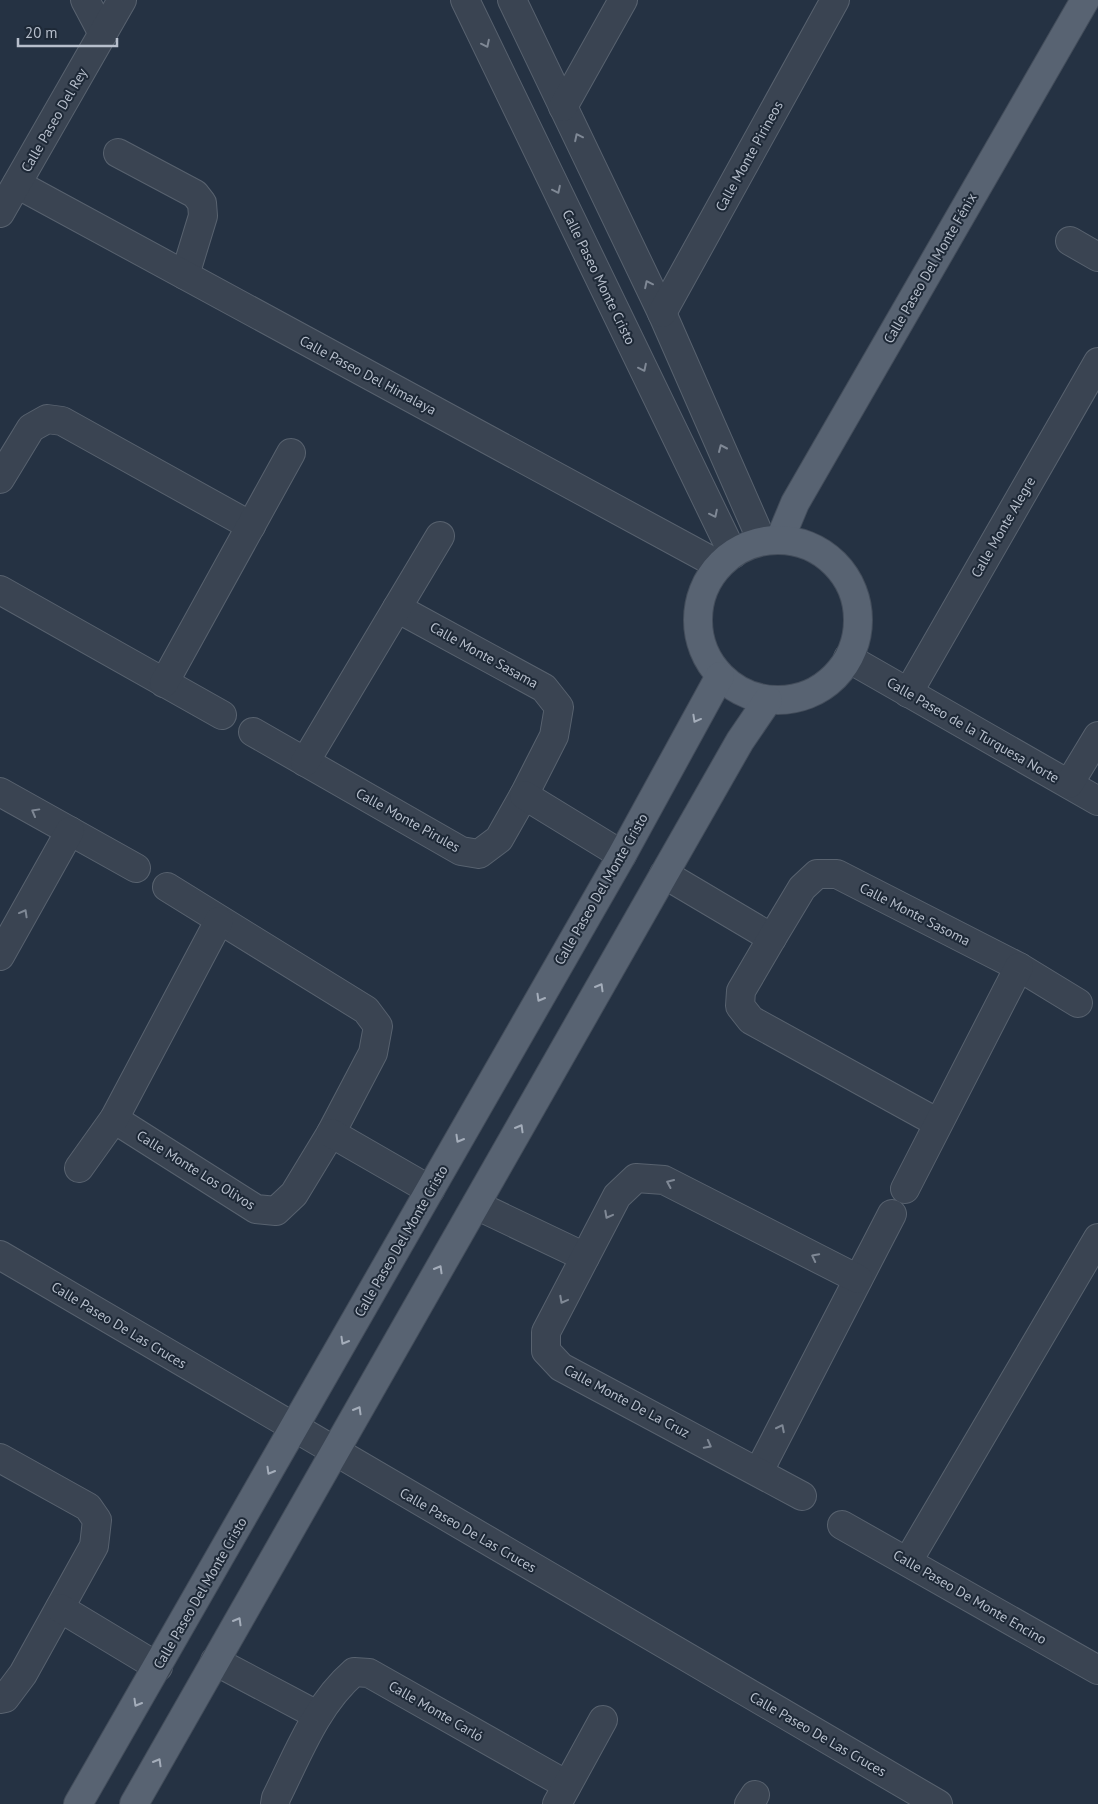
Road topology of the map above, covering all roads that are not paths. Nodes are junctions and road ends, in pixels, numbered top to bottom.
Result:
1 (85, 0) edge
2 (122, 0) edge
3 (465, 0) edge
4 (512, 0) edge
5 (623, 0) edge
6 (835, 0) edge
7 (1085, 0) edge
8 (102, 34) junction
9 (563, 107) junction
10 (118, 153) dead end
11 (17, 184) junction
12 (0, 213) edge
13 (1070, 241) dead end
14 (1098, 257) edge
15 (185, 275) junction
16 (662, 313) junction
17 (1098, 362) edge
18 (291, 453) dead end
19 (4, 464) edge
20 (251, 526) junction
21 (440, 536) dead end
22 (771, 540) junction
23 (726, 559) junction
24 (0, 590) edge
25 (397, 608) junction
26 (848, 658) junction
27 (720, 676) junction
28 (164, 683) junction
29 (908, 693) junction
30 (768, 700) junction
31 (222, 715) dead end
32 (253, 732) dead end
33 (1098, 736) edge
34 (305, 762) junction
35 (1069, 784) junction
36 (0, 792) edge
37 (524, 795) junction
38 (1098, 801) edge
39 (70, 831) junction
40 (622, 855) junction
41 (136, 868) dead end
42 (664, 874) junction
43 (167, 887) dead end
44 (219, 920) junction
45 (772, 938) junction
46 (0, 956) edge
47 (1019, 967) junction
48 (1078, 1003) dead end
49 (114, 1119) junction
50 (938, 1122) junction
51 (330, 1133) junction
52 (79, 1168) dead end
53 (905, 1189) dead end
54 (430, 1190) junction
55 (476, 1205) junction
56 (892, 1214) dead end
57 (1098, 1238) edge
58 (0, 1255) edge
59 (586, 1257) junction
60 (858, 1279) junction
61 (294, 1429) junction
62 (334, 1452) junction
63 (0, 1458) edge
64 (759, 1471) junction
65 (802, 1496) dead end
66 (842, 1525) dead end
67 (908, 1562) junction
68 (60, 1608) junction
69 (216, 1661) junction
70 (158, 1667) junction
71 (1098, 1670) edge
72 (0, 1699) edge
73 (317, 1716) junction
74 (603, 1720) dead end
75 (562, 1795) edge
76 (78, 1804) edge
77 (134, 1804) edge
78 (275, 1804) edge
79 (938, 1804) edge

1 - 8 street
2 - 8 street, Calle Paseo Del Rey
3 -> 23 street, Calle Paseo Monte Cristo
4 - 9 street
5 - 9 street
6 - 16 street, Calle Monte Pirineos
7 - 22 main road, Calle Paseo Del Monte Fénix
8 - 11 street, Calle Paseo Del Rey
16 -> 9 street
10 - 15 street
11 - 12 street, Calle Paseo Del Rey
11 - 15 street, Calle Paseo Del Himalaya
13 - 14 street
15 - 23 street, Calle Paseo Del Himalaya
22 -> 16 street
17 - 29 street, Calle Monte Alegre
18 - 20 street
19 - 20 street
20 - 28 street
21 - 25 street
22 - 23 main road
22 - 26 main road
23 - 27 main road
24 - 28 street
25 - 34 street
25 - 37 street, Calle Monte Sasama
26 - 29 street, Calle Paseo de la Turquesa Norte
26 - 30 main road
27 - 30 main road
27 -> 40 main road, Calle Paseo Del Monte Cristo
28 - 31 street
29 - 35 street, Calle Paseo de la Turquesa Norte
30 - 42 main road
32 - 34 street, Calle Monte Pirules
33 - 35 street
34 - 37 street, Calle Monte Pirules
35 - 38 street, Calle Paseo de la Turquesa Norte
39 -> 36 street
37 - 40 street
39 - 41 street
46 -> 39 street
40 -> 54 main road, Calle Paseo Del Monte Cristo
42 - 45 street
55 -> 42 main road
43 - 44 street, Calle Monte Los Olivos
44 - 49 street
44 - 51 street, Calle Monte Los Olivos
45 - 47 street, Calle Monte Sasoma
45 - 50 street, Calle Monte Sasoma
47 - 48 street, Calle Monte Sasoma
47 - 50 street
49 - 51 street, Calle Monte Los Olivos
49 - 52 street
50 - 53 street
51 - 54 street
54 -> 61 main road, Calle Paseo Del Monte Cristo
55 - 59 street
62 -> 55 main road
56 - 60 street
57 - 67 street
58 - 61 street, Calle Paseo De Las Cruces
60 -> 59 street, Calle Monte De La Cruz
59 -> 64 street, Calle Monte De La Cruz
64 -> 60 street
61 - 62 street, Calle Paseo De Las Cruces
61 -> 70 main road, Calle Paseo Del Monte Cristo
69 -> 62 main road
62 - 79 street, Calle Paseo De Las Cruces
63 - 68 street
64 - 65 street, Calle Monte De La Cruz
66 - 67 street, Calle Paseo De Monte Encino
67 - 71 street, Calle Paseo De Monte Encino
68 - 70 street
68 - 72 street
69 - 73 street
77 -> 69 main road
70 -> 76 main road, Calle Paseo Del Monte Cristo
73 - 75 street, Calle Monte Carló
73 - 78 street
74 - 75 street

